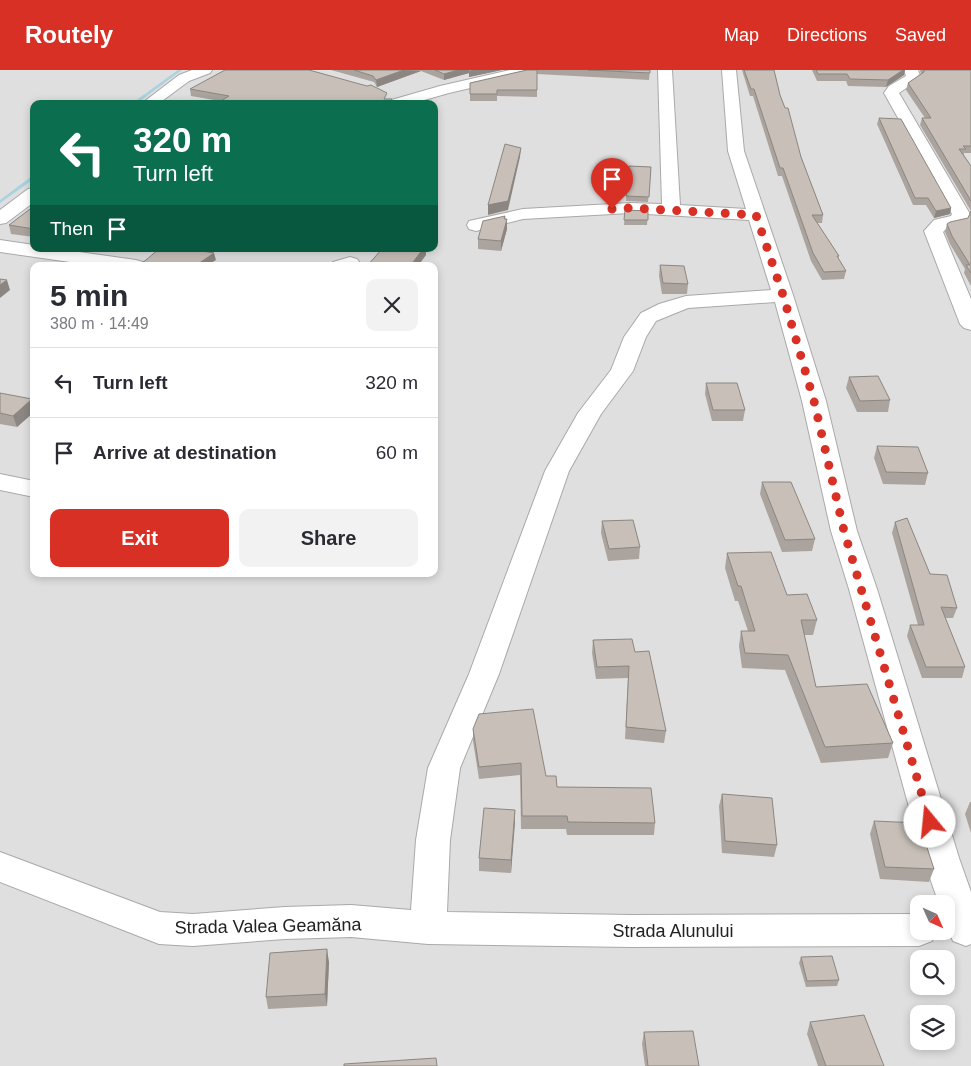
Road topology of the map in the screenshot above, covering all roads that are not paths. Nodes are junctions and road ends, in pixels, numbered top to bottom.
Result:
1 (205, 70) edge
2 (529, 70) edge
3 (665, 70) edge
4 (729, 70) edge
5 (911, 70) edge
6 (154, 100) edge
7 (407, 100) edge
8 (30, 196) edge
9 (672, 210) junction
10 (756, 215) junction
11 (0, 219) edge
12 (476, 225) dead end
13 (0, 246) edge
14 (30, 250) edge
15 (41, 252) edge
16 (109, 262) edge
17 (783, 295) junction
18 (971, 324) edge
19 (0, 482) edge
20 (30, 488) edge
21 (0, 868) edge
22 (428, 928) junction
23 (910, 930) edge
24 (961, 930) edge

1 - 6 street
2 - 7 street
3 - 9 street
4 - 10 street
5 - 18 street
8 - 11 street
9 - 10 street
9 - 12 street
10 - 17 street
13 - 14 street
15 - 16 street
17 - 22 street
17 - 24 street
19 - 20 street
21 - 22 street, Strada Valea Geamăna
22 - 23 street, Strada Alunului

